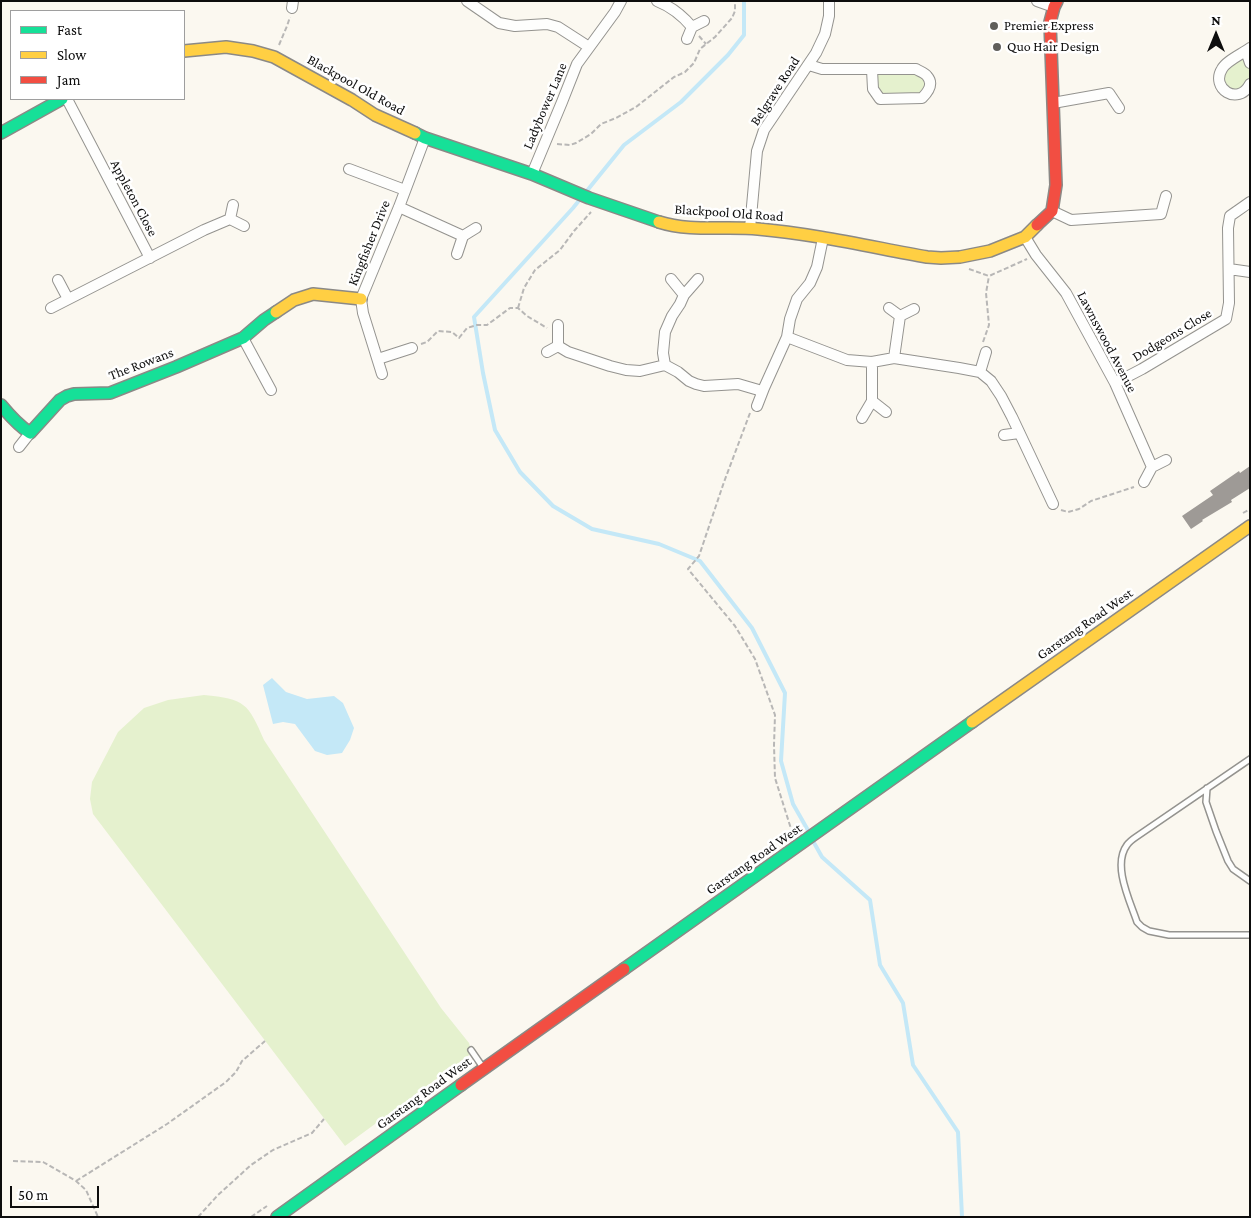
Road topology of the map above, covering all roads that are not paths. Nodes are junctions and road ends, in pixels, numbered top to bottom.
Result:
1 (467, 1) edge
2 (621, 1) edge
3 (657, 1) edge
4 (829, 1) edge
5 (1037, 1) edge
6 (1056, 4) edge
7 (704, 21) dead end
8 (692, 27) junction
9 (687, 39) dead end
10 (590, 48) junction
11 (1248, 49) edge
12 (185, 50) edge
13 (1250, 63) edge
14 (808, 65) junction
15 (872, 70) junction
16 (1250, 84) edge
17 (60, 100) edge
18 (68, 100) edge
19 (1053, 103) junction
20 (1119, 108) dead end
21 (1, 133) edge
22 (425, 138) junction
23 (349, 169) dead end
24 (532, 174) junction
25 (404, 190) junction
26 (1166, 196) dead end
27 (1250, 202) edge
28 (233, 205) dead end
29 (399, 207) junction
30 (1052, 211) junction
31 (230, 219) junction
32 (244, 226) dead end
33 (476, 228) dead end
34 (750, 228) junction
35 (463, 236) junction
36 (1025, 237) junction
37 (823, 238) junction
38 (457, 254) dead end
39 (150, 258) junction
40 (1229, 269) junction
41 (1250, 272) edge
42 (671, 279) dead end
43 (698, 279) dead end
44 (58, 280) dead end
45 (684, 294) junction
46 (361, 298) junction
47 (68, 299) junction
48 (51, 308) dead end
49 (889, 308) dead end
50 (914, 309) dead end
51 (900, 316) junction
52 (558, 329) road end
53 (787, 337) junction
54 (243, 338) junction
55 (558, 346) junction
56 (412, 348) road end
57 (546, 352) dead end
58 (985, 353) road end
59 (894, 358) junction
60 (378, 359) junction
61 (872, 362) junction
62 (665, 365) junction
63 (980, 372) junction
64 (382, 374) dead end
65 (1115, 383) junction
66 (271, 390) dead end
67 (762, 391) junction
68 (872, 401) junction
69 (1, 405) edge
70 (757, 406) road end
71 (886, 412) dead end
72 (862, 418) dead end
73 (30, 433) junction
74 (1019, 433) junction
75 (1004, 435) dead end
76 (19, 447) dead end
77 (1166, 460) dead end
78 (1152, 467) junction
79 (1144, 482) road end
80 (1053, 504) road end
81 (1250, 526) edge
82 (1250, 759) edge
83 (1207, 788) junction
84 (1250, 881) edge
85 (1250, 935) edge
86 (471, 1050) dead end
87 (484, 1069) junction
88 (277, 1217) edge

1 - 10 street
2 - 10 street, Ladybower Lane
3 - 8 street
4 - 14 street, Belgrave Road
5 - 6 street
6 - 19 street
7 - 8 street
8 - 9 street
10 - 24 street, Ladybower Lane
11 - 13 street
11 - 16 street
12 - 22 street, Blackpool Old Road
14 - 15 street
14 - 34 street, Belgrave Road
15 - 15 street
17 - 21 street
18 - 39 street, Appleton Close
19 - 20 street
19 - 30 street
22 - 24 street, Blackpool Old Road
22 - 25 street, Kingfisher Drive
23 - 25 street
24 - 34 street, Blackpool Old Road
25 - 29 street, Kingfisher Drive
26 - 30 street
27 - 40 street, Dodgeons Close
28 - 31 street
29 - 35 street
29 - 46 street, Kingfisher Drive
30 - 36 street, Blackpool Old Road
31 - 32 street
31 - 39 street, Appleton Close
33 - 35 street
34 - 37 street, Blackpool Old Road
35 - 38 street
36 - 37 street, Blackpool Old Road
36 - 65 street, Lawnswood Avenue
37 - 53 street
39 - 47 street
40 - 41 street
40 - 65 street, Dodgeons Close
42 - 45 street
43 - 45 street
44 - 47 street
45 - 62 street
46 - 54 street, The Rowans
46 - 60 street, Kingfisher Drive
47 - 48 street
49 - 51 street
50 - 51 street
51 - 59 street
52 - 55 street
53 - 61 street
53 - 67 street
54 - 66 street
54 - 73 street, The Rowans
55 - 57 street
55 - 62 street
56 - 60 street
58 - 63 street
59 - 61 street
59 - 63 street
60 - 64 street, Kingfisher Drive
61 - 68 street
62 - 67 street
63 - 74 street
65 - 78 street, Lawnswood Avenue
67 - 70 street
68 - 71 street
68 - 72 street
69 - 73 street
73 - 76 street, The Rowans
74 - 75 street
74 - 80 street
77 - 78 street
78 - 79 street
81 - 87 street, Garstang Road West
82 - 83 lane
83 - 84 lane
83 - 85 lane
86 - 87 lane
87 - 88 street, Garstang Road West

